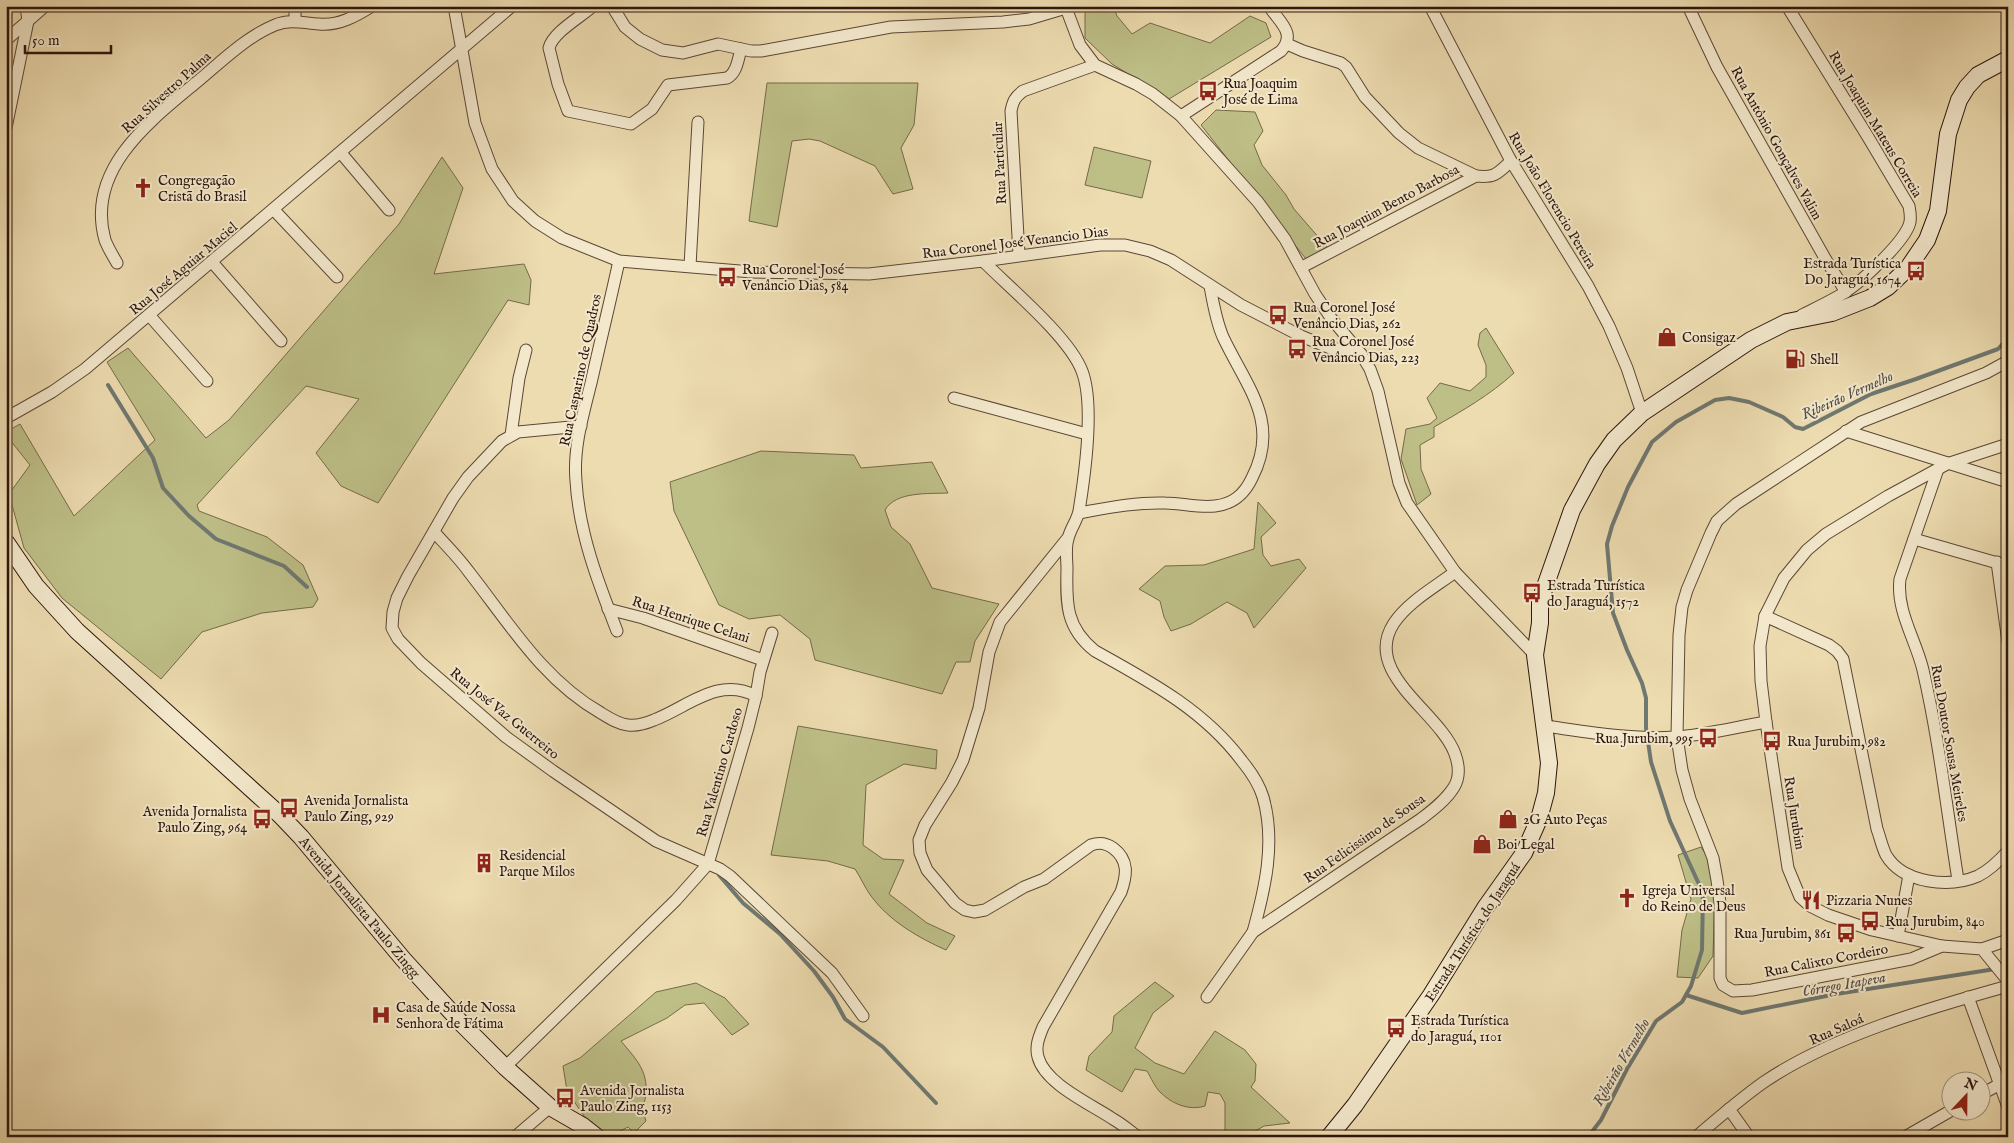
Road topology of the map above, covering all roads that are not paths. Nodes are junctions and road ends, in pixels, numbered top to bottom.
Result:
1 (26, 6) edge
2 (45, 6) edge
3 (295, 6) edge
4 (372, 6) edge
5 (454, 6) edge
6 (512, 6) edge
7 (593, 6) edge
8 (612, 6) edge
9 (1269, 6) edge
10 (1430, 6) edge
11 (1688, 6) edge
12 (1787, 6) edge
13 (1066, 7) edge
14 (295, 20) junction
15 (28, 21) junction
16 (6, 40) edge
17 (1287, 44) junction
18 (741, 48) junction
19 (460, 50) junction
20 (2008, 59) edge
21 (1095, 65) junction
22 (11, 79) edge
23 (1181, 116) junction
24 (698, 122) dead end
25 (6, 128) edge
26 (341, 153) junction
27 (1511, 161) junction
28 (1476, 176) junction
29 (274, 210) junction
30 (389, 210) dead end
31 (1019, 255) junction
32 (619, 261) junction
33 (983, 261) junction
34 (212, 262) junction
35 (118, 263) dead end
36 (690, 266) junction
37 (1302, 267) junction
38 (337, 277) dead end
39 (1210, 286) junction
40 (1846, 292) junction
41 (1832, 313) junction
42 (149, 315) junction
43 (1787, 322) junction
44 (281, 341) dead end
45 (526, 350) dead end
46 (1361, 354) junction
47 (2008, 361) edge
48 (208, 381) dead end
49 (954, 398) dead end
50 (1642, 412) junction
51 (6, 418) edge
52 (581, 426) junction
53 (1846, 431) junction
54 (1087, 434) junction
55 (511, 435) junction
56 (2008, 444) edge
57 (1942, 467) junction
58 (2008, 482) edge
59 (1078, 513) junction
60 (434, 532) junction
61 (1067, 539) junction
62 (1914, 539) junction
63 (6, 542) edge
64 (2003, 564) edge
65 (1455, 572) junction
66 (608, 608) junction
67 (1766, 616) junction
68 (617, 631) dead end
69 (772, 633) dead end
70 (2008, 642) edge
71 (1535, 655) junction
72 (763, 660) junction
73 (756, 696) junction
74 (1766, 722) junction
75 (1545, 726) junction
76 (1677, 737) junction
77 (2008, 851) edge
78 (708, 864) junction
79 (1910, 875) junction
80 (1958, 880) junction
81 (1253, 932) junction
82 (1898, 936) junction
83 (2008, 940) edge
84 (1942, 946) junction
85 (1982, 948) junction
86 (2008, 981) edge
87 (2008, 986) edge
88 (1207, 997) dead end
89 (1968, 997) junction
90 (863, 1016) dead end
91 (505, 1067) junction
92 (2000, 1084) junction
93 (1992, 1088) edge
94 (550, 1107) junction
95 (2008, 1108) edge
96 (1729, 1109) junction
97 (1942, 1116) edge
98 (569, 1119) junction
99 (515, 1137) edge
100 (582, 1137) edge
101 (597, 1137) edge
102 (1138, 1137) edge
103 (1329, 1137) edge
104 (1696, 1137) edge
105 (1749, 1137) edge
106 (1905, 1137) edge

1 - 15 street
2 - 15 street
3 - 14 street
4 - 14 street
5 - 19 street, Rua Coronel José Venancio Dias
6 - 19 street, Rua José Aguiar Maciel
7 - 18 street
8 - 18 street
9 - 17 street
10 - 27 street, Rua João Florencio Pereira
11 - 40 street, Rua Antônio Gonçalves Valim
12 - 40 street, Rua Joaquim Mateus Correia
13 - 18 street
13 - 21 street
14 - 35 street, Rua Silvestro Palma
15 - 16 street
15 - 22 street
17 - 23 street
17 - 28 street
19 - 26 street, Rua José Aguiar Maciel
19 - 32 street, Rua Coronel José Venancio Dias
20 - 41 main road, Estrada Turística do Jaraguá
21 - 23 street
21 - 31 street, Rua Particular
22 - 25 street
23 - 37 street
24 - 36 street
26 - 29 street, Rua José Aguiar Maciel
26 - 30 street
27 - 28 street, Rua Joaquim Bento Barbosa
27 - 50 street, Rua João Florencio Pereira
28 - 37 street, Rua Joaquim Bento Barbosa
29 - 34 street, Rua José Aguiar Maciel
29 - 38 street
31 - 33 street, Rua Coronel José Venancio Dias
31 - 39 street, Rua Coronel José Venancio Dias
32 - 36 street, Rua Coronel José Venancio Dias
32 - 52 street, Rua Casparino de Quadros
33 - 36 street, Rua Coronel José Venancio Dias
33 - 54 street
34 - 42 street, Rua José Aguiar Maciel
34 - 44 street
37 - 46 street
39 - 46 street, Rua Coronel José Venancio Dias
39 - 59 street
40 - 41 street
40 - 43 street, Rua Joaquim Mateus Correia
41 - 43 main road, Estrada Turística do Jaraguá
42 - 48 street
42 - 51 street, Rua José Aguiar Maciel
43 - 50 main road, Estrada Turística do Jaraguá
45 - 55 street
46 - 65 street
47 - 53 street
49 - 54 street
50 - 71 main road, Estrada Turística do Jaraguá
52 - 55 street, Rua José Vaz Guerreiro
52 - 66 street, Rua Casparino de Quadros
53 - 57 street
53 - 76 street
54 - 59 street
55 - 60 street, Rua José Vaz Guerreiro
56 - 57 street, Rua Jurubim
57 - 58 street
57 - 62 street, Rua Doutor Sousa Meireles
57 - 67 street, Rua Jurubim
59 - 61 street
60 - 73 street, Rua Valentino Cardoso
60 - 78 street, Rua José Vaz Guerreiro
61 - 81 street
61 - 102 street
62 - 64 street
62 - 80 street, Rua Doutor Sousa Meireles
63 - 91 main road, Avenida Jornalista Paulo Zingg
64 - 70 street
65 - 71 street
65 - 81 street, Rua Felicissimo de Sousa
66 - 68 street, Rua Casparino de Quadros
66 - 72 street, Rua Henrique Celani
67 - 74 street, Rua Jurubim
67 - 79 street
69 - 72 street
71 - 75 main road, Estrada Turística do Jaraguá
72 - 73 street
73 - 78 street, Rua Valentino Cardoso
74 - 76 street
74 - 82 street, Rua Jurubim
75 - 76 street
75 - 103 main road, Estrada Turística do Jaraguá
76 - 84 street, Rua Calixto Cordeiro
77 - 80 street
78 - 90 street, Rua José Vaz Guerreiro
78 - 91 street, Rua Valentino Cardoso
79 - 80 street
79 - 82 street
81 - 88 street, Rua Felicissimo de Sousa
82 - 84 street, Rua Jurubim
83 - 85 street, Rua Jurubim
84 - 85 street, Rua Jurubim
85 - 86 street
87 - 89 street, Rua Saloá
89 - 92 street
89 - 96 street, Rua Saloá
91 - 94 main road, Avenida Jornalista Paulo Zingg
92 - 93 street
92 - 95 street
94 - 98 main road, Avenida Jornalista Paulo Zingg
94 - 99 street
96 - 104 street, Rua Saloá
96 - 105 street
97 - 106 street
98 - 100 main road, Avenida Jornalista Paulo Zingg
98 - 101 main road, Avenida Jornalista Paulo Zingg

